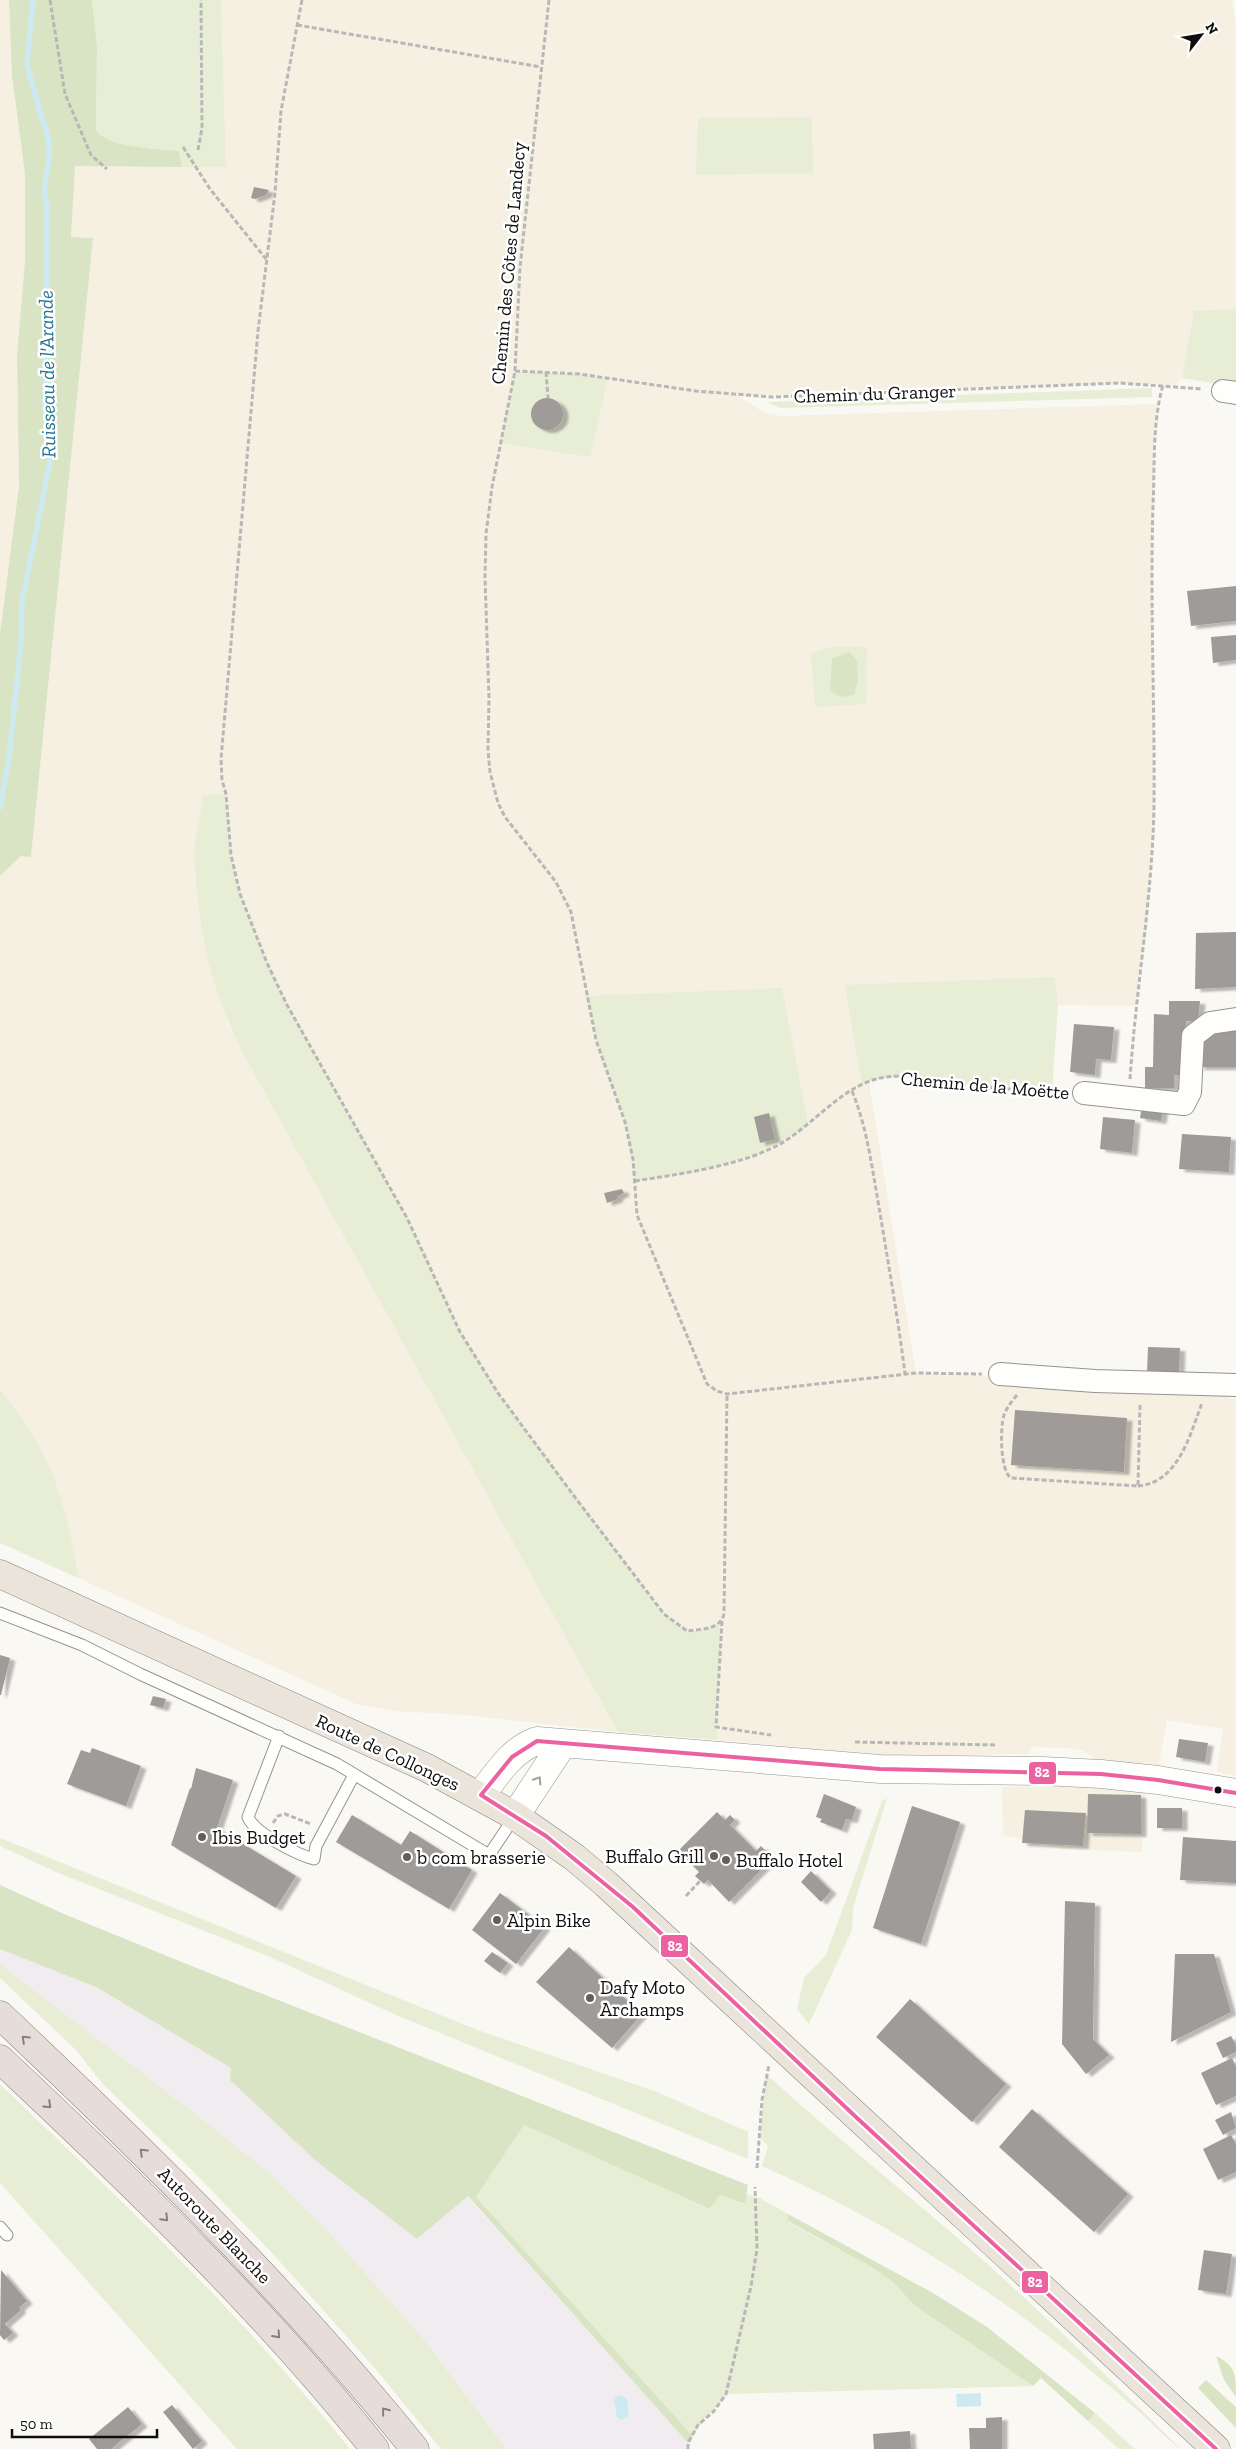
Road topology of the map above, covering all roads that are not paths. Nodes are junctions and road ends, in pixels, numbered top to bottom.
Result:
1 (1236, 1019) edge
2 (1084, 1093) road end
3 (1000, 1374) road end
4 (1236, 1385) edge
5 (0, 1574) edge
6 (0, 1613) edge
7 (279, 1736) junction
8 (562, 1745) junction
9 (354, 1775) junction
10 (1236, 1793) edge
11 (481, 1795) junction
12 (516, 1816) junction
13 (0, 2015) edge
14 (0, 2059) edge
15 (375, 2449) edge
16 (415, 2449) edge
17 (1216, 2449) edge

1 - 2 street, Chemin de la Moëtte
3 - 4 street
5 - 11 main road, Route de Collonges
6 - 7 lane
7 - 9 lane
7 - 9 lane
8 - 10 street
8 - 11 street
12 -> 8 street
9 - 12 lane
11 - 12 main road, Route de Collonges
12 - 17 main road, Route de Collonges
16 -> 13 highway, Autoroute Blanche
14 -> 15 highway, Autoroute Blanche

